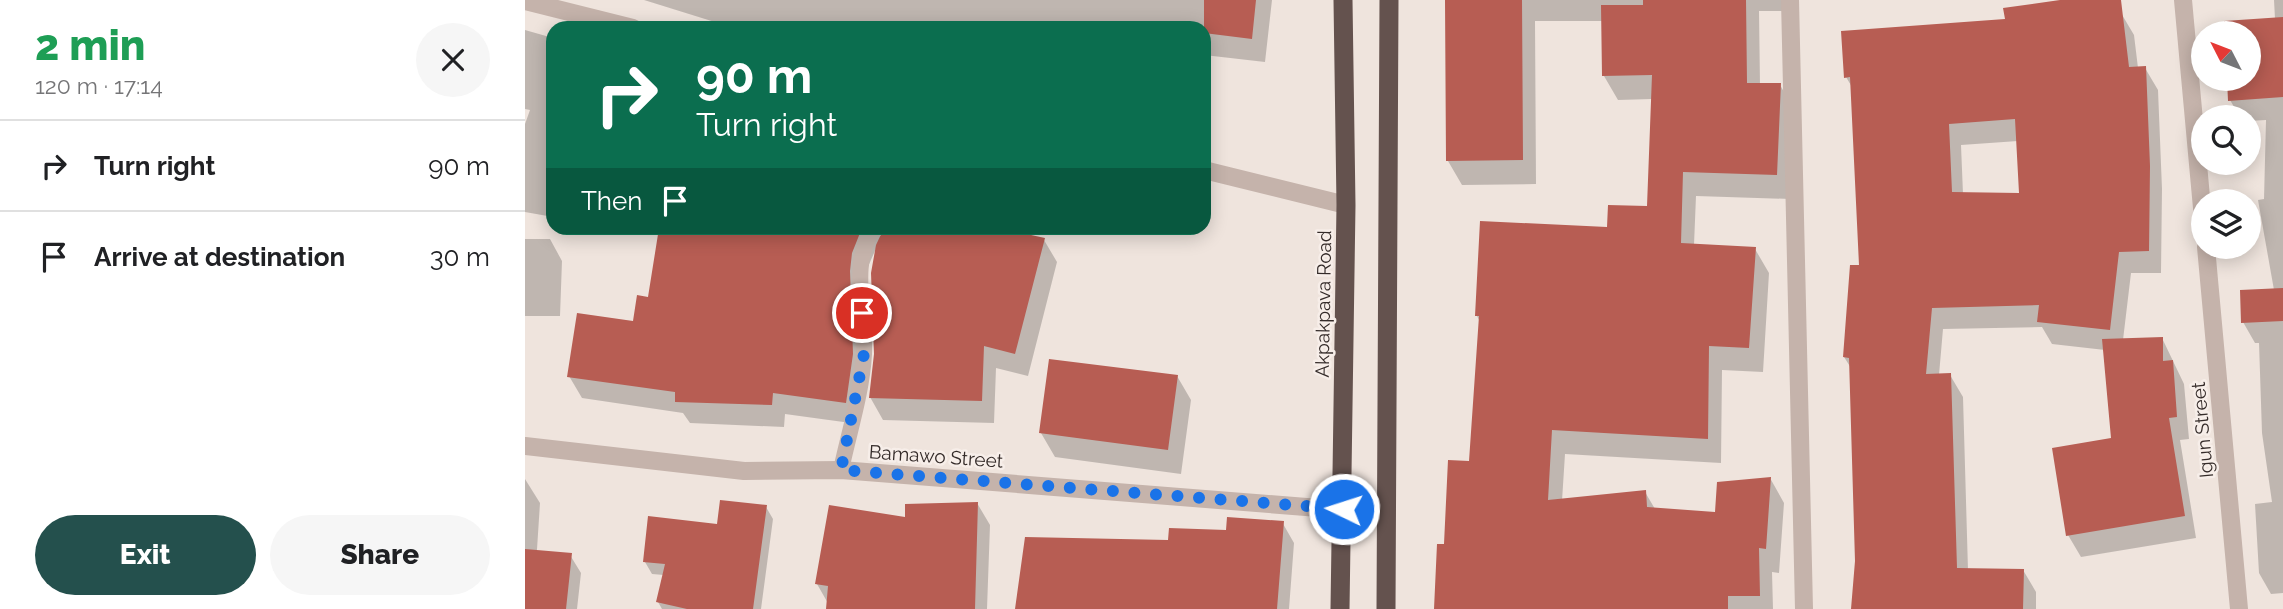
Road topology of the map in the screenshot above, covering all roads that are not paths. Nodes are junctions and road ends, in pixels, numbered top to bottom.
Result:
1 (1343, 0) edge
2 (1389, 0) edge
3 (1790, 0) edge
4 (2183, 0) edge
5 (525, 1) edge
6 (576, 7) edge
7 (614, 21) edge
8 (1211, 172) edge
9 (2200, 189) edge
10 (1346, 205) junction
11 (868, 235) edge
12 (2207, 259) edge
13 (525, 446) edge
14 (841, 470) junction
15 (1344, 509) junction
16 (1340, 609) edge
17 (1386, 609) edge
18 (1804, 609) edge
19 (2239, 609) edge

1 - 10 highway, Akpakpava Road
2 - 17 highway
3 - 18 street
4 - 9 street
5 - 6 street
6 - 7 street
8 - 10 street
10 - 15 highway, Akpakpava Road
11 - 14 lane
12 - 19 street, Igun Street
13 - 14 street, Bamawo Street
14 - 15 street, Bamawo Street
15 - 16 highway, Akpakpava Road

